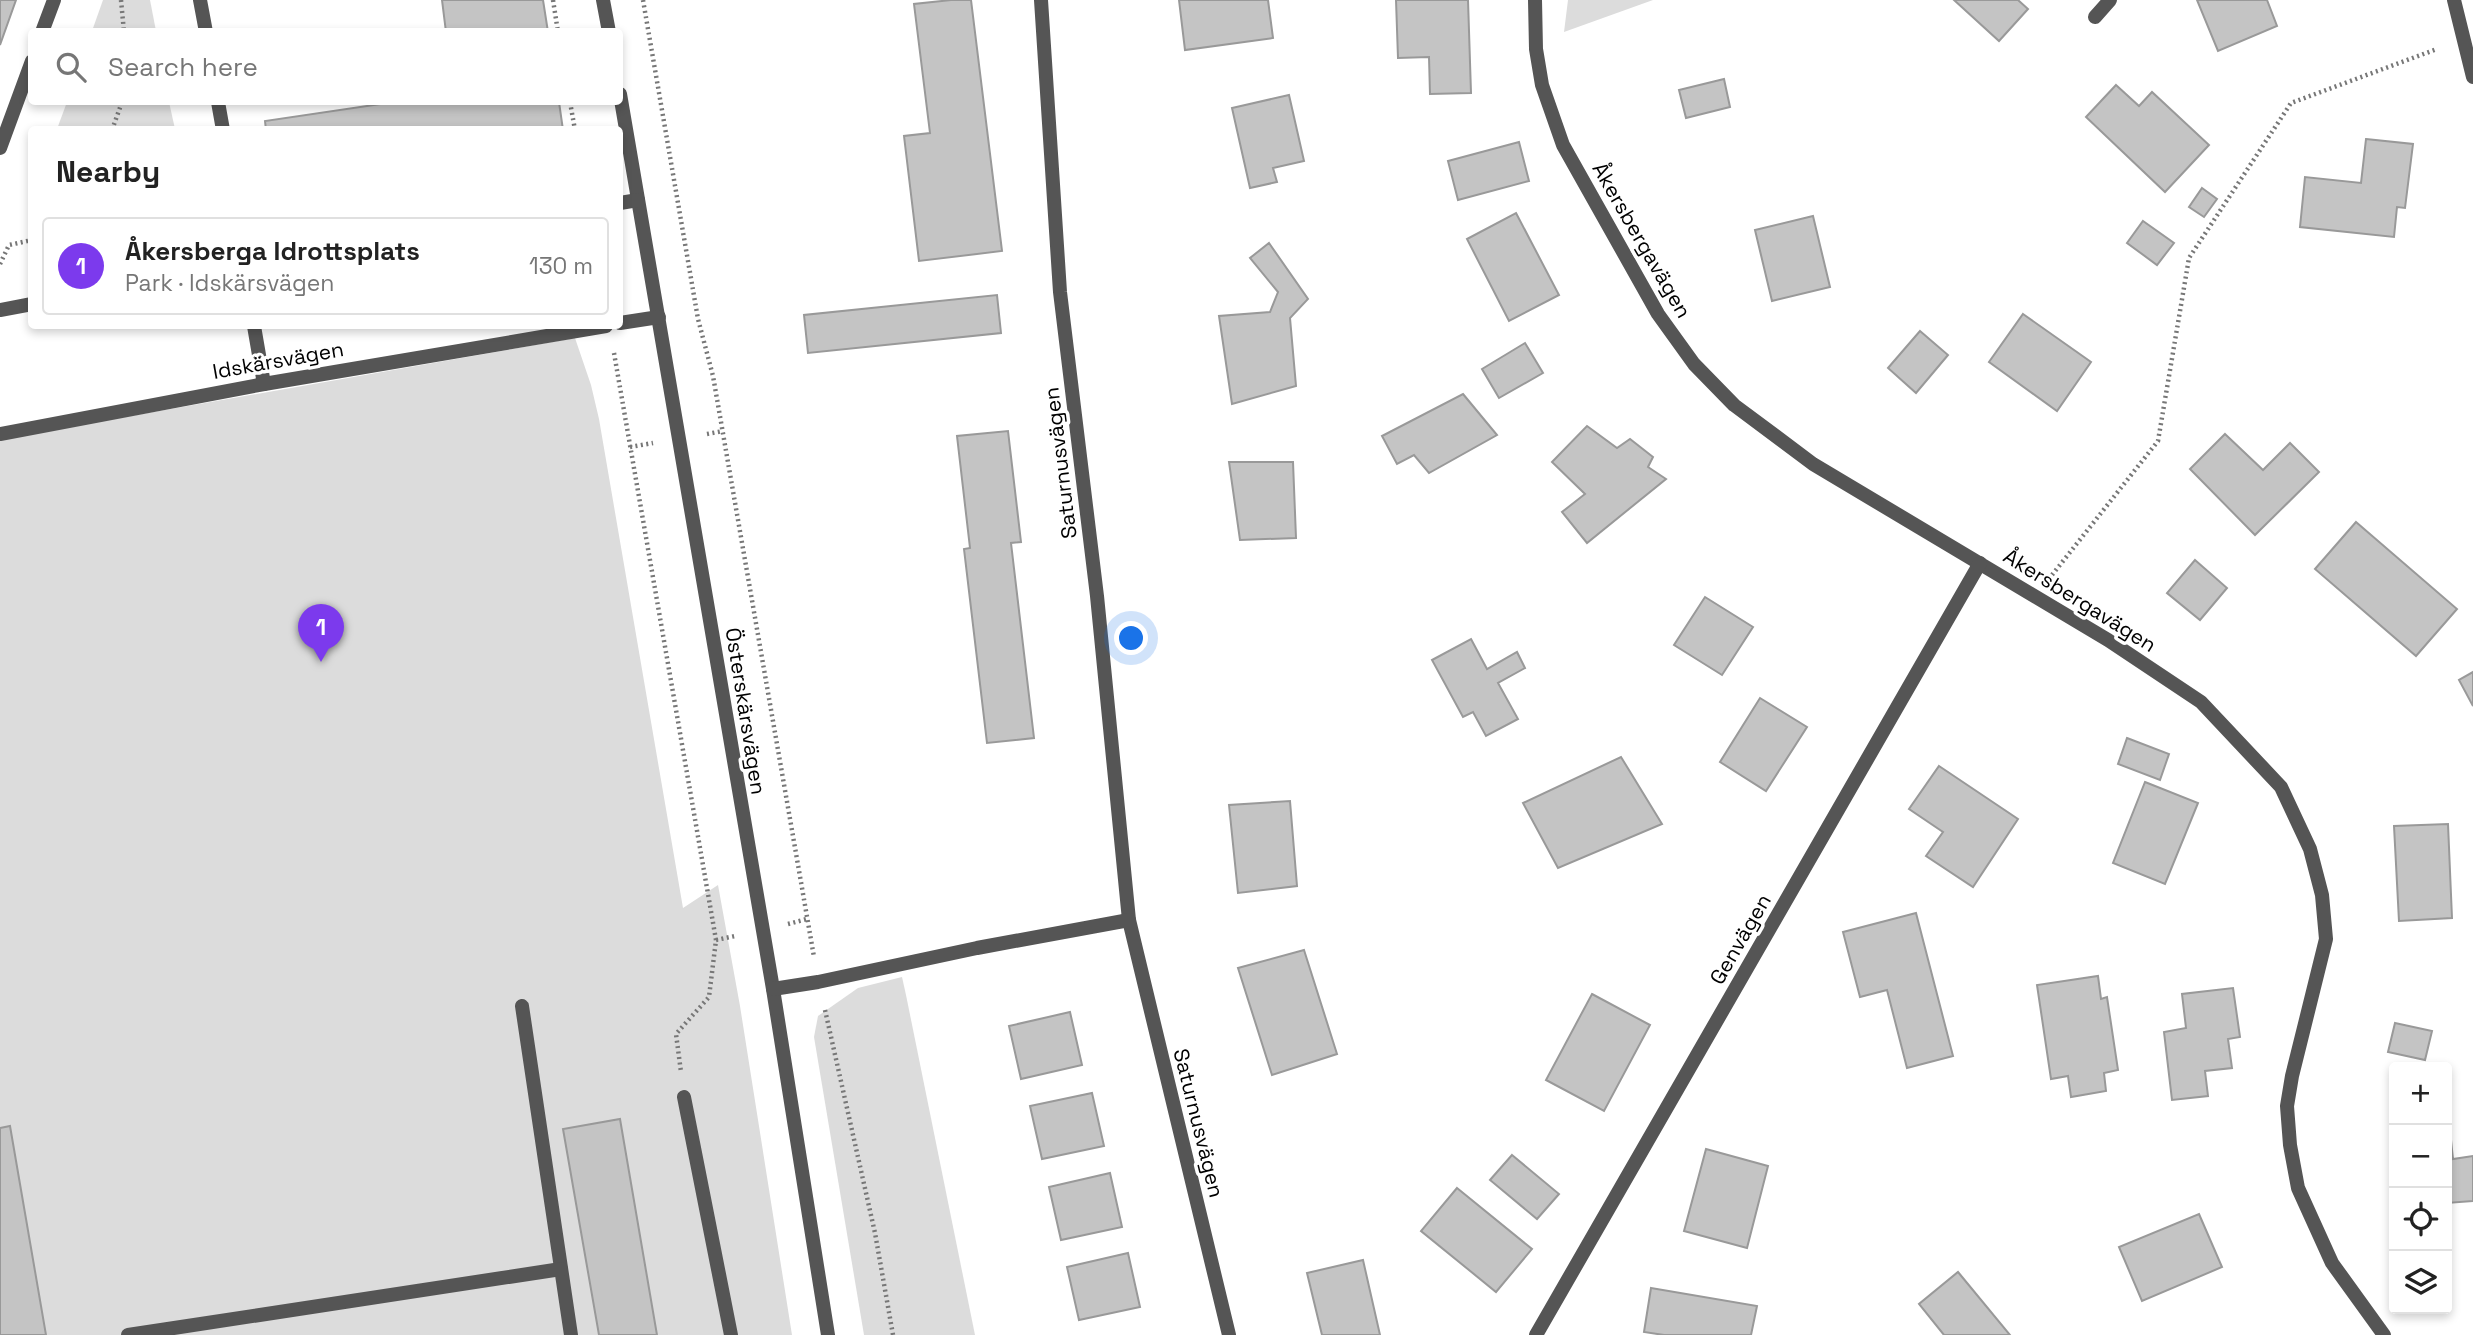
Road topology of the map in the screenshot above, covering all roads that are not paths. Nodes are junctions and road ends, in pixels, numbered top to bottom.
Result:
1 (54, 0) edge
2 (200, 0) edge
3 (603, 0) edge
4 (1041, 0) edge
5 (1535, 0) edge
6 (2110, 0) edge
7 (2454, 0) edge
8 (2095, 17) dead end
9 (44, 28) edge
10 (204, 28) edge
11 (608, 28) edge
12 (28, 72) edge
13 (2473, 76) edge
14 (219, 105) edge
15 (622, 105) edge
16 (222, 126) edge
17 (0, 148) edge
18 (638, 200) junction
19 (623, 202) edge
20 (28, 305) edge
21 (0, 310) edge
22 (659, 317) junction
23 (623, 323) edge
24 (255, 329) edge
25 (588, 329) edge
26 (264, 384) junction
27 (0, 434) edge
28 (1980, 563) junction
29 (1129, 920) junction
30 (773, 989) junction
31 (522, 1006) dead end
32 (684, 1097) road end
33 (561, 1269) junction
34 (128, 1335) edge
35 (571, 1335) edge
36 (731, 1335) edge
37 (828, 1335) edge
38 (1229, 1335) edge
39 (1536, 1335) edge
40 (2384, 1335) edge

1 - 9 street
2 - 10 street
3 - 11 street
4 - 29 street, Saturnusvägen
5 - 28 street, Åkersbergavägen
6 - 8 street
7 - 13 street
12 - 17 street
14 - 16 street
15 - 18 street, Österskärsvägen
18 - 19 street
18 - 22 street, Österskärsvägen
20 - 21 street
22 - 23 street
22 - 30 street, Österskärsvägen
24 - 26 street
25 - 26 street, Idskärsvägen
26 - 27 street, Idskärsvägen
28 - 39 street, Genvägen
28 - 40 street, Åkersbergavägen
29 - 30 street
29 - 38 street, Saturnusvägen
30 - 37 street, Österskärsvägen
31 - 33 street
32 - 36 street
33 - 34 street
33 - 35 street

